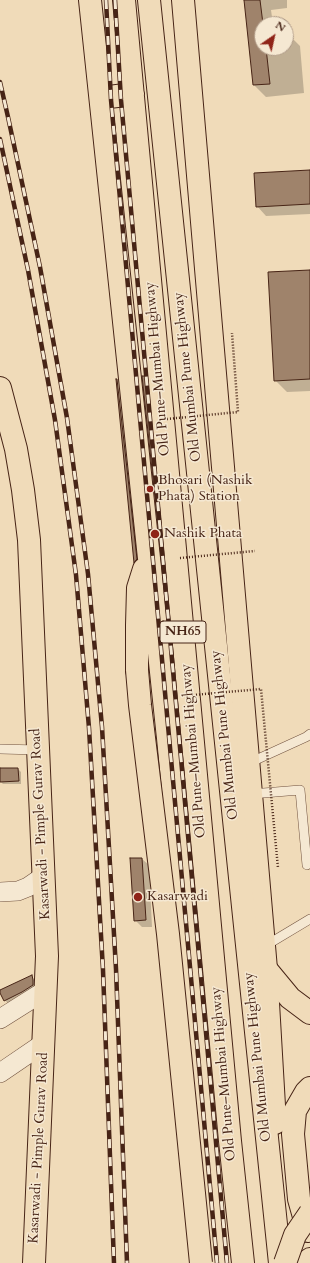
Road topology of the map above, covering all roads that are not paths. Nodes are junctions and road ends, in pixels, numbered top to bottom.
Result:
1 (90, 0) edge
2 (124, 0) edge
3 (149, 0) edge
4 (184, 0) edge
5 (133, 94) junction
6 (101, 98) junction
7 (0, 388) edge
8 (149, 554) junction
9 (310, 734) edge
10 (0, 748) edge
11 (38, 750) junction
12 (249, 763) junction
13 (251, 794) junction
14 (307, 865) dead end
15 (44, 876) junction
16 (0, 892) edge
17 (310, 919) edge
18 (264, 947) junction
19 (266, 969) junction
20 (46, 990) junction
21 (307, 1006) edge
22 (0, 1019) edge
23 (44, 1043) junction
24 (0, 1073) edge
25 (310, 1088) edge
26 (307, 1218) edge
27 (275, 1221) junction
28 (240, 1240) junction
29 (310, 1260) edge
30 (277, 1261) edge
31 (34, 1263) edge
32 (201, 1263) edge
33 (214, 1263) edge
34 (243, 1263) edge
35 (252, 1263) edge
36 (305, 1263) edge

1 - 6 main road
2 - 5 main road, Old Pune–Mumbai Highway / NH65
3 - 27 main road, Old Mumbai Pune Highway / NH65
4 - 12 main road
5 - 6 main road
5 - 28 main road, Old Pune–Mumbai Highway / NH65
6 - 8 main road
7 - 11 main road, Kasarwadi - Pimple Gurav Road
8 - 32 main road, bridge
8 - 33 main road
9 - 12 lane
10 - 11 lane
11 - 15 main road, Kasarwadi - Pimple Gurav Road
12 - 13 main road
13 - 14 lane
13 - 18 main road
15 - 16 street
15 - 20 main road, Kasarwadi - Pimple Gurav Road
17 - 18 lane
18 - 19 main road
19 - 21 main road
19 - 27 main road
20 - 22 street
20 - 23 main road, Kasarwadi - Pimple Gurav Road
23 - 24 street
23 - 31 main road, Kasarwadi - Pimple Gurav Road
25 - 26 main road
26 - 27 main road
26 - 30 main road, bridge
27 - 30 main road, Old Mumbai Pune Highway / NH65
28 - 34 main road, Old Pune–Mumbai Highway / NH65
28 - 35 main road
29 - 36 main road

